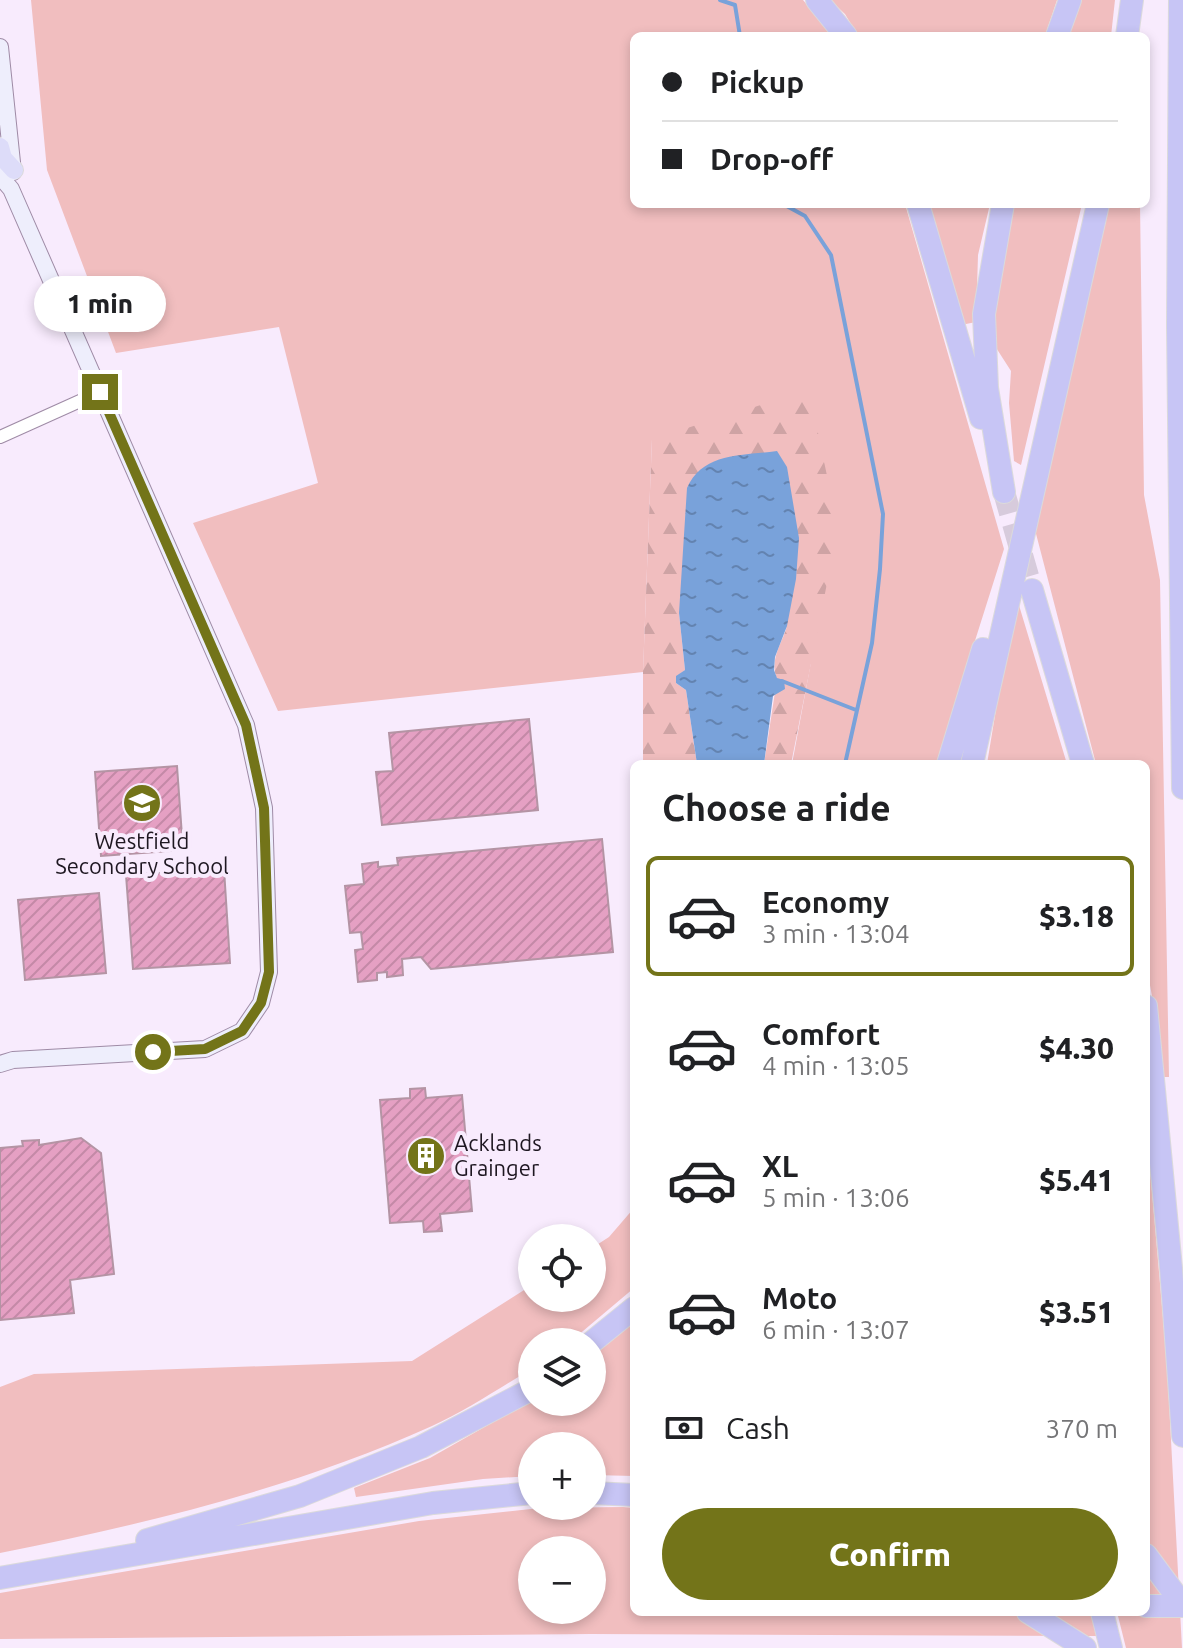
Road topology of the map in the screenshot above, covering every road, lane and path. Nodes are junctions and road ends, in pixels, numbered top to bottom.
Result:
1 (817, 0) edge
2 (1070, 0) edge
3 (1132, 0) edge
4 (1180, 0) edge
5 (843, 32) edge
6 (1058, 32) edge
7 (1128, 32) edge
8 (0, 47) edge
9 (0, 147) edge
10 (8, 178) edge
11 (919, 208) edge
12 (1002, 208) edge
13 (1097, 208) edge
14 (100, 392) junction
15 (0, 437) edge
16 (1040, 460) junction
17 (1032, 590) tunnel mouth
18 (949, 760) edge
19 (973, 760) edge
20 (1082, 760) edge
21 (1183, 788) edge
22 (1150, 1048) edge
23 (0, 1064) edge
24 (630, 1311) edge
25 (606, 1331) edge
26 (518, 1396) edge
27 (1183, 1436) edge
28 (518, 1494) edge
29 (606, 1494) edge
30 (630, 1495) edge
31 (1150, 1561) edge
32 (46, 1569) junction
33 (0, 1578) edge
34 (1150, 1606) edge
35 (1183, 1606) edge
36 (1034, 1616) edge
37 (1103, 1616) edge
38 (1085, 1648) edge
39 (1111, 1648) edge

1 - 5 highway
2 - 6 highway
3 - 7 highway
4 - 21 highway
8 - 10 street
9 - 10 main road
10 - 14 street
11 - 12 highway
13 - 16 highway
14 - 15 street
14 - 23 street
16 - 18 highway
16 - 19 highway
17 - 20 highway
22 - 27 highway
24 - 25 highway
26 - 32 highway
28 - 32 highway
29 - 30 highway
31 - 35 highway
32 - 33 highway
34 - 35 highway
36 - 38 highway
37 - 39 highway

